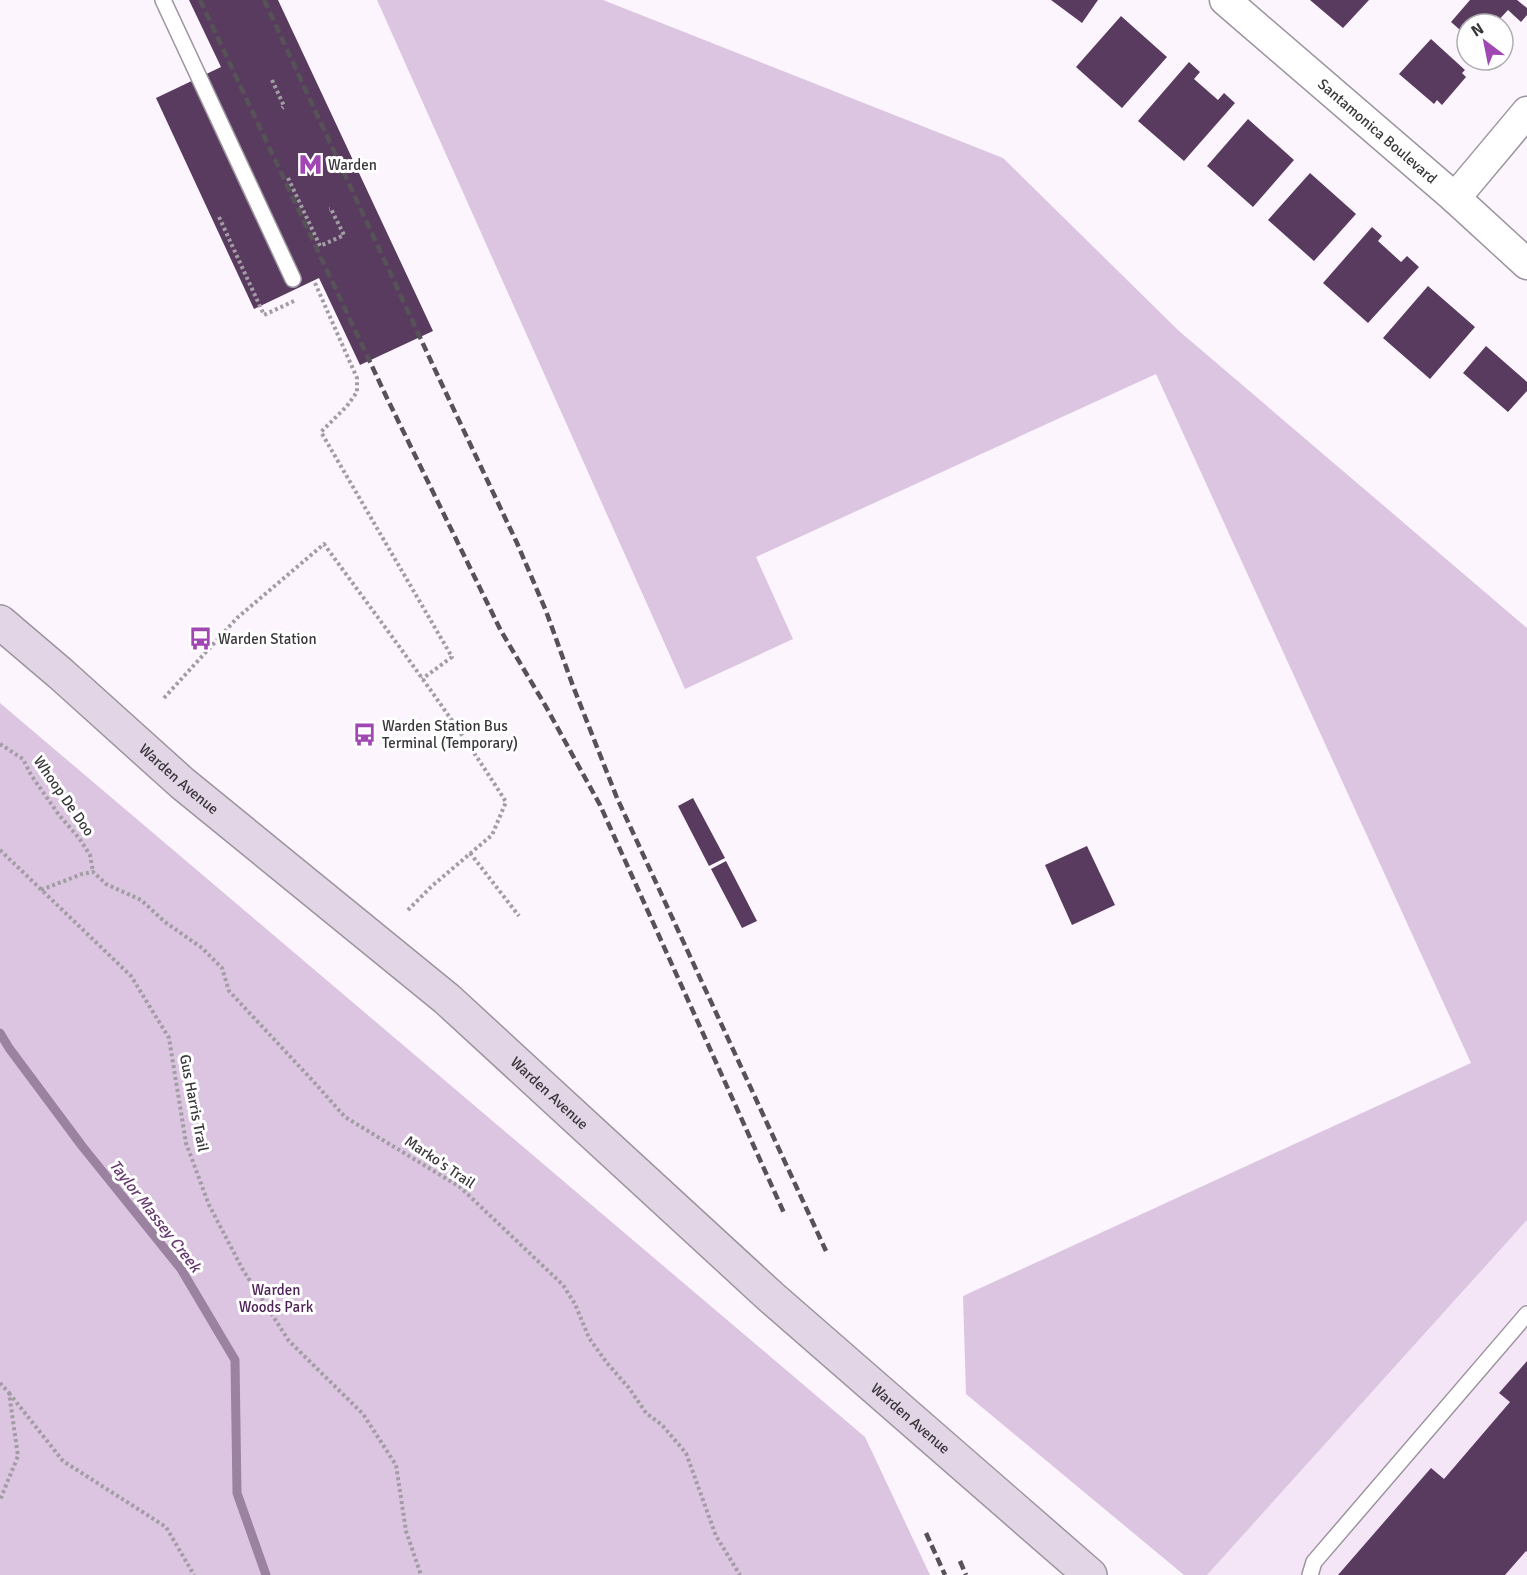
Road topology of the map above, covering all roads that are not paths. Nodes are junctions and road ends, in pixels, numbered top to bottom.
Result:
1 (163, 0) edge
2 (1225, 0) edge
3 (1527, 112) edge
4 (1455, 198) junction
5 (1527, 264) edge
6 (293, 279) dead end
7 (0, 622) edge
8 (1527, 1314) edge
9 (1090, 1575) edge
10 (1310, 1575) edge

1 - 6 lane
2 - 4 street, Santamonica Boulevard
3 - 4 street
4 - 5 street, Santamonica Boulevard
7 - 9 main road, Warden Avenue
8 - 10 lane

